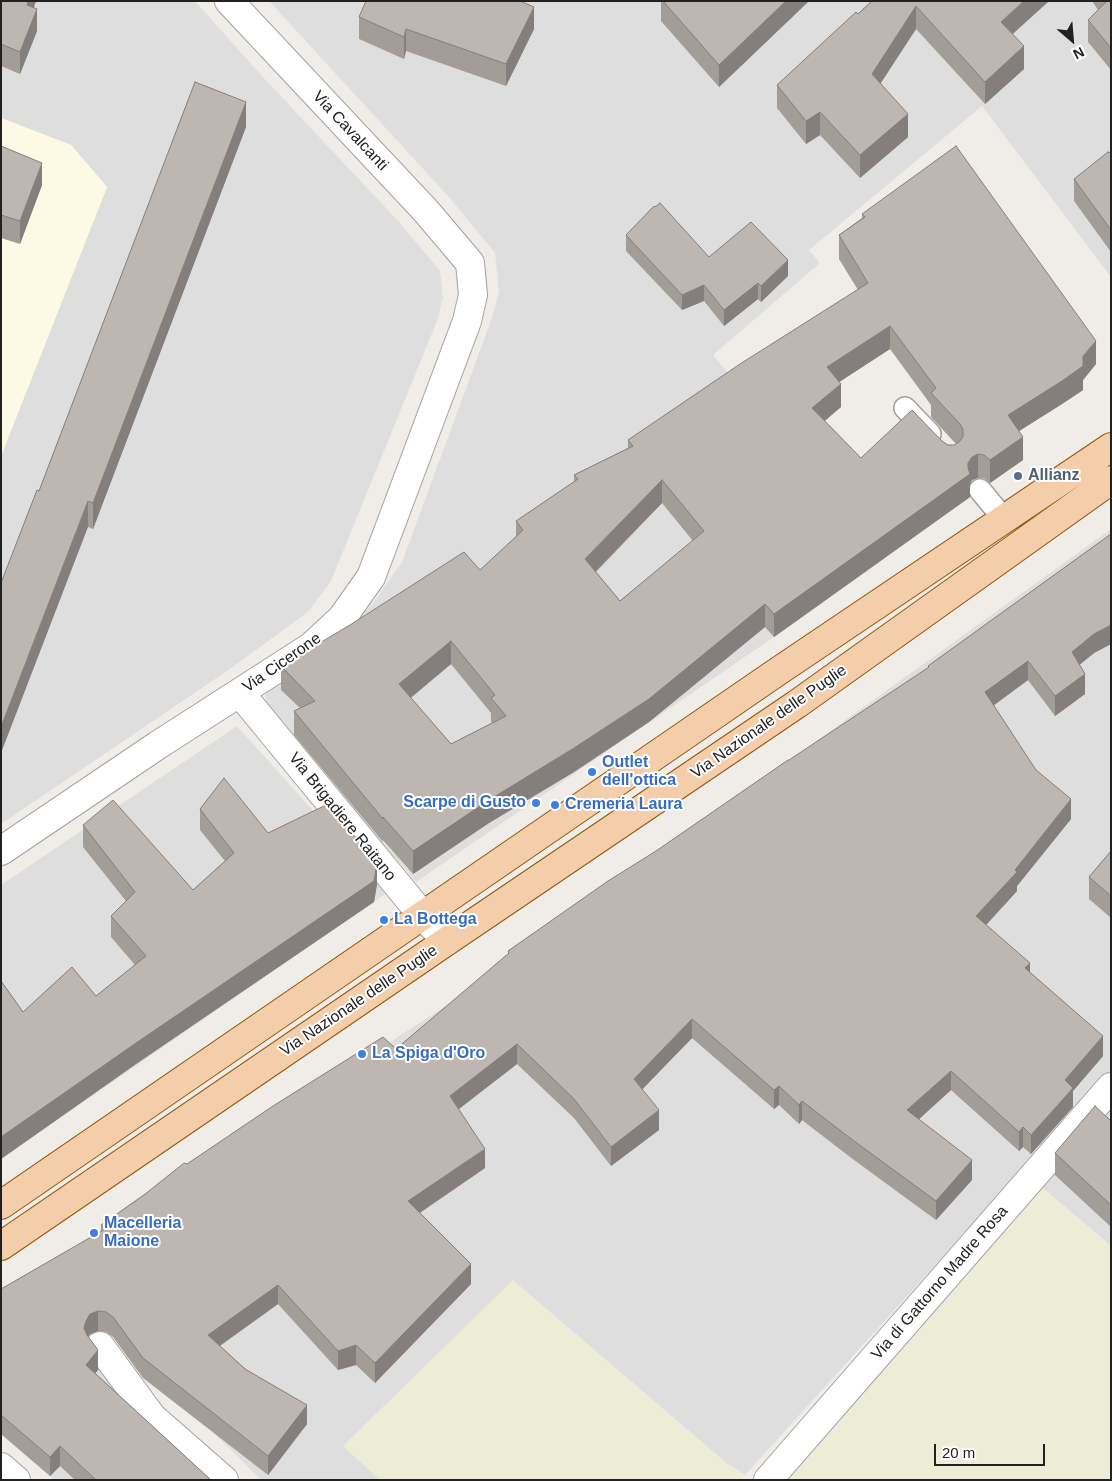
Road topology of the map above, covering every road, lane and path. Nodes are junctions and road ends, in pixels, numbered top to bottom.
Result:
1 (229, 1) edge
2 (470, 263) joint
3 (905, 408) dead end
4 (1111, 448) edge
5 (944, 449) edge
6 (1111, 480) edge
7 (980, 490) dead end
8 (1004, 519) junction
9 (240, 692) junction
10 (1, 850) edge
11 (423, 916) junction
12 (446, 941) junction
13 (1111, 1087) edge
14 (1, 1205) edge
15 (1, 1246) edge
16 (100, 1346) dead end
17 (1, 1467) edge
18 (16, 1480) edge
19 (224, 1480) edge
20 (768, 1480) edge

1 - 2 street, Via Cavalcanti
2 - 9 street, Via Cicerone
3 - 5 lane
4 - 8 main road, Via Nazionale delle Puglie
6 - 12 main road, Via Nazionale delle Puglie
7 - 8 lane
8 - 11 main road, Via Nazionale delle Puglie
9 - 10 street, Via Cicerone
9 - 11 street, Via Brigadiere Raitano
11 - 12 street, Via Brigadiere Raitano
11 - 14 main road, Via Nazionale delle Puglie
12 - 15 main road, Via Nazionale delle Puglie
13 - 20 street, Via di Gattorno Madre Rosa
16 - 19 street
17 - 18 street

